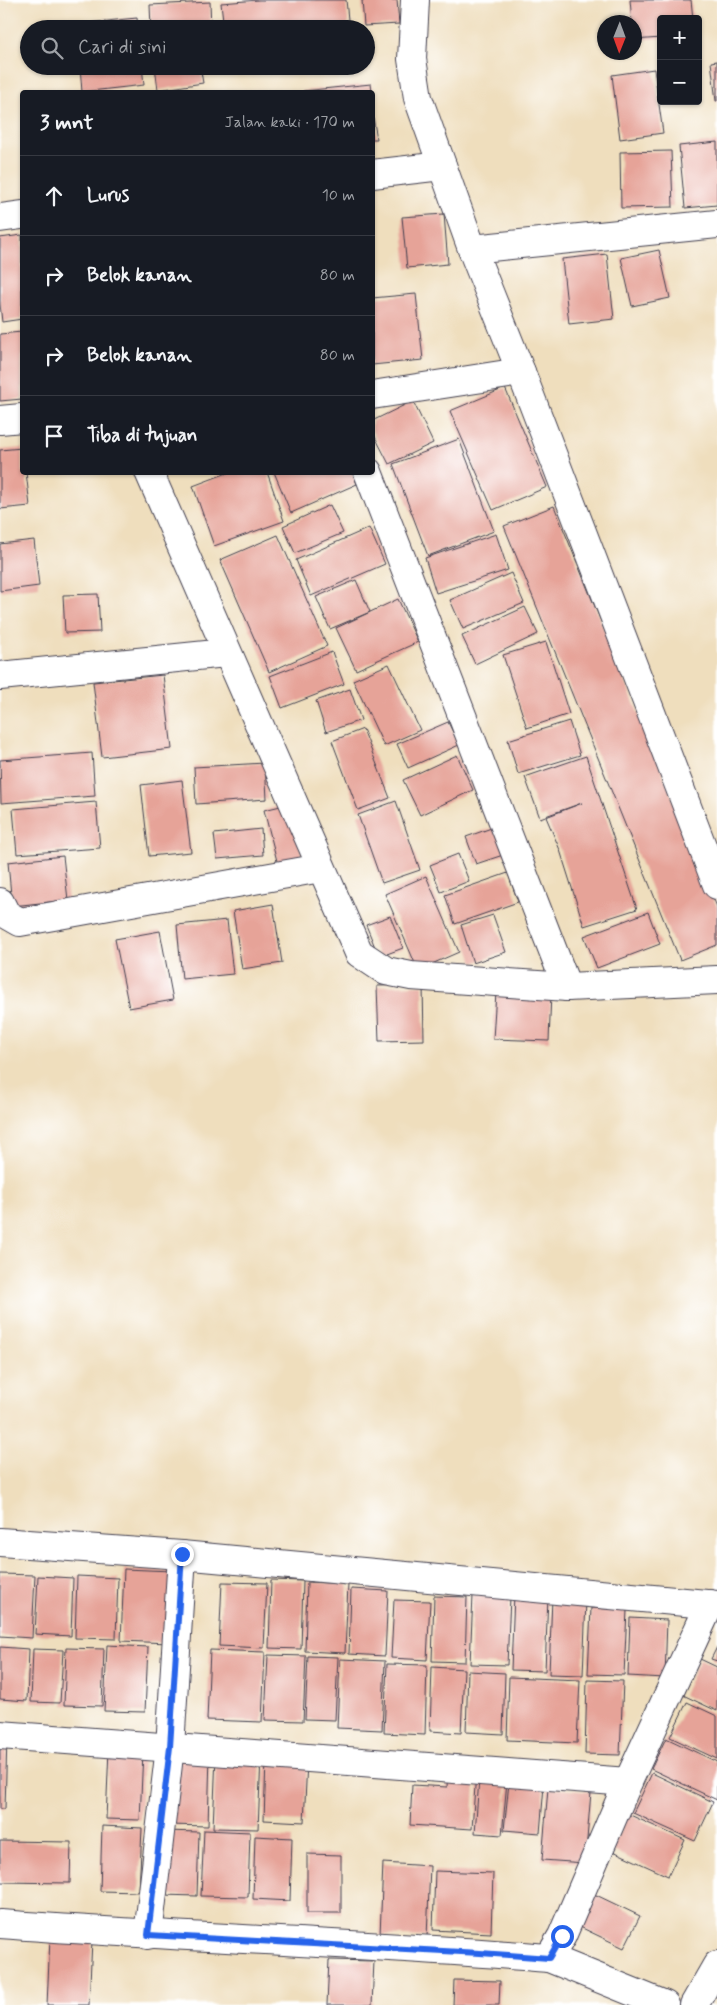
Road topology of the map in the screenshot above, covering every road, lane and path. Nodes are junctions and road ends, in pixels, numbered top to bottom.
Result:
1 (414, 0) edge
2 (442, 166) junction
3 (375, 174) edge
4 (20, 216) edge
5 (0, 218) edge
6 (717, 224) edge
7 (472, 249) junction
8 (522, 372) junction
9 (375, 395) edge
10 (20, 418) edge
11 (0, 420) edge
12 (150, 475) edge
13 (369, 475) edge
14 (226, 653) junction
15 (0, 676) edge
16 (321, 868) junction
17 (714, 871) edge
18 (0, 902) edge
19 (717, 980) edge
20 (566, 987) junction
21 (0, 1542) edge
22 (182, 1554) junction
23 (713, 1604) edge
24 (0, 1734) edge
25 (170, 1747) junction
26 (628, 1782) junction
27 (0, 1924) edge
28 (148, 1935) junction
29 (549, 1958) junction
30 (717, 1965) edge
31 (665, 2005) edge
32 (694, 2005) edge

1 - 2 street
2 - 3 street
2 - 7 street
4 - 5 street
6 - 7 street
7 - 8 street
8 - 9 street
8 - 17 street
10 - 11 street
12 - 14 street
13 - 20 street
14 - 15 street
14 - 16 street
16 - 18 street
16 - 20 street
19 - 20 street
21 - 22 street
22 - 23 street
22 - 25 street
23 - 26 street
24 - 25 street
25 - 26 street
25 - 28 street
26 - 29 street
27 - 28 street
28 - 29 street
29 - 31 street
30 - 32 street

